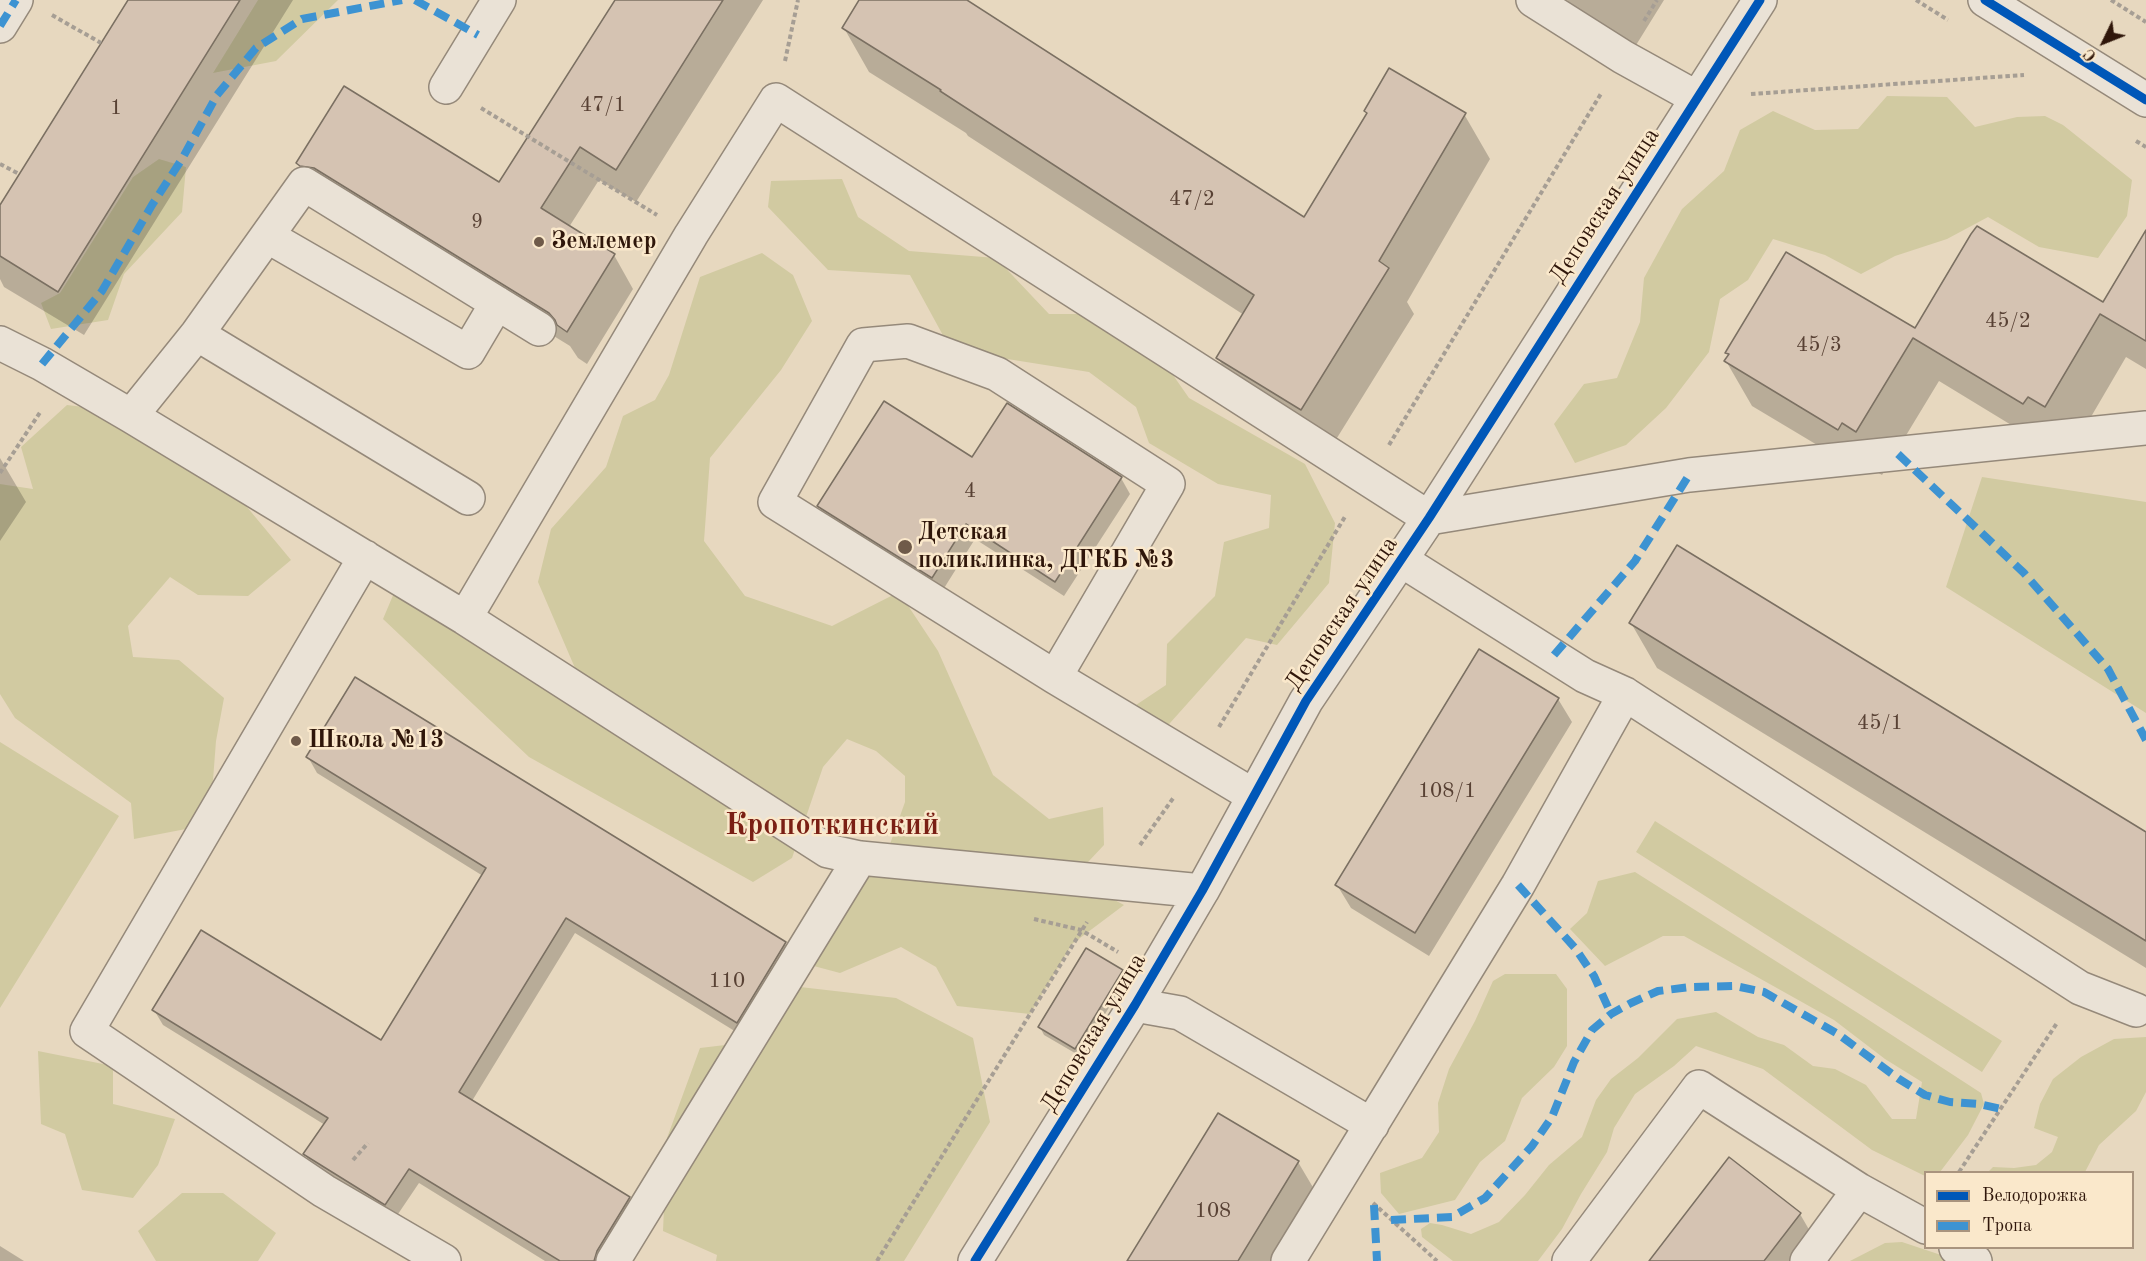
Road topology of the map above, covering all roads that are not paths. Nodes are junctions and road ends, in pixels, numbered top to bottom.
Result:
1 (499, 0) edge
2 (1533, 0) edge
3 (1760, 0) edge
4 (1985, 0) edge
5 (30, 5) edge
6 (0, 26) edge
7 (446, 87) road end
8 (1697, 98) junction
9 (2146, 100) edge
10 (267, 236) junction
11 (497, 303) junction
12 (539, 329) dead end
13 (197, 334) junction
14 (0, 343) edge
15 (131, 416) junction
16 (2146, 428) edge
17 (468, 498) dead end
18 (1429, 518) junction
19 (365, 557) junction
20 (1401, 560) junction
21 (465, 618) junction
22 (1055, 676) junction
23 (1624, 694) junction
24 (1254, 796) junction
25 (860, 858) junction
26 (1202, 891) junction
27 (1135, 1005) junction
28 (2136, 1010) dead end
29 (1372, 1125) junction
30 (1858, 1190) junction
31 (1924, 1226) edge
32 (1957, 1249) edge
33 (444, 1261) edge
34 (613, 1261) edge
35 (975, 1261) edge
36 (1288, 1261) edge
37 (1569, 1261) edge
38 (1807, 1261) edge
39 (1975, 1261) edge

1 - 7 street
2 - 8 street
3 - 8 street, Деповская улица
4 - 9 street
5 - 6 street
8 - 18 street, Деповская улица
10 - 11 street
10 - 11 street
10 - 13 street
11 - 12 street
13 - 15 street
13 - 17 street
14 - 15 street
15 - 19 street
16 - 18 street
18 - 20 street, Деповская улица
18 - 21 street
19 - 21 street
19 - 33 street
20 - 23 street
20 - 24 street, Деповская улица
21 - 25 street
22 - 22 street
22 - 24 street
23 - 28 street
23 - 29 street
24 - 26 street, Деповская улица
25 - 26 street
25 - 34 street
26 - 27 street, Деповская улица
27 - 29 street
27 - 35 street, Деповская улица
29 - 36 street
30 - 31 street
30 - 37 street
30 - 38 street
32 - 39 street

